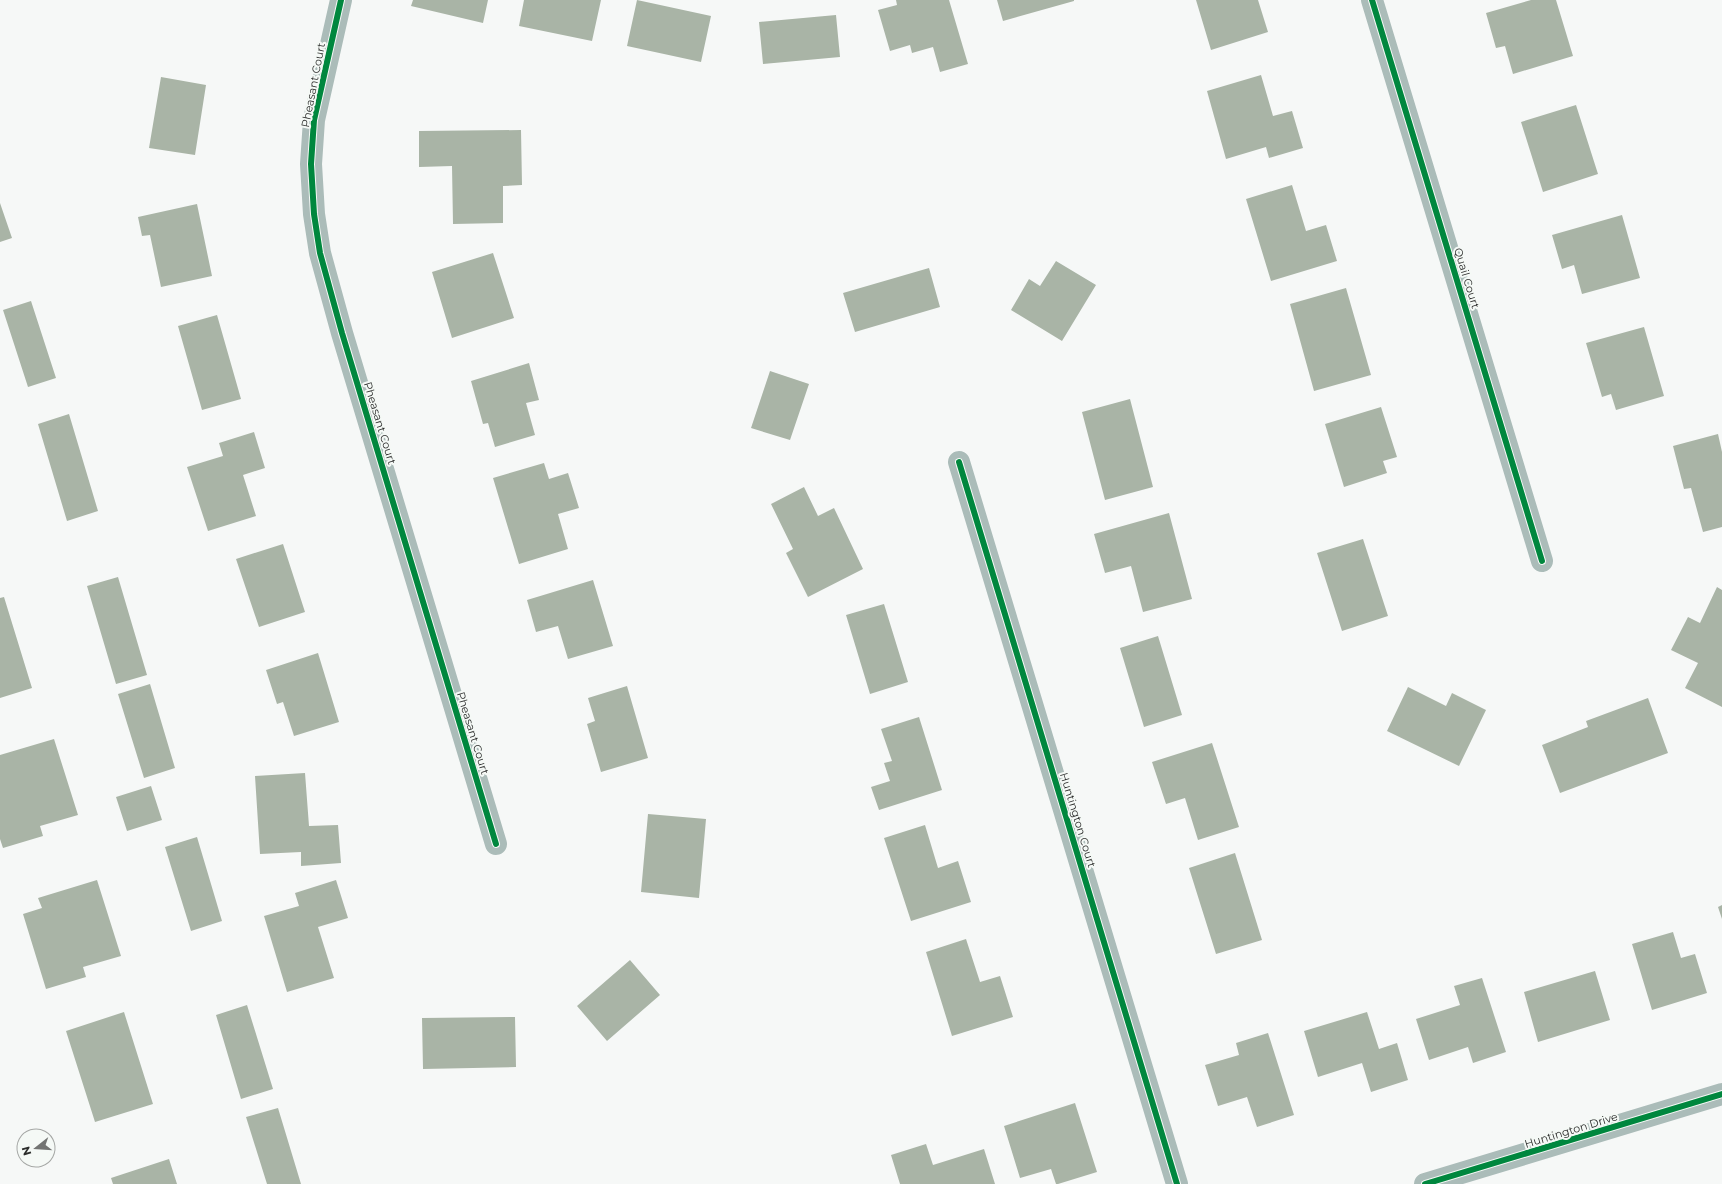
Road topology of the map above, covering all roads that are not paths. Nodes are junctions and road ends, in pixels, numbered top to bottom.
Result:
1 (341, 0) edge
2 (1372, 0) edge
3 (959, 462) dead end
4 (1542, 562) dead end
5 (496, 844) dead end
6 (1722, 1094) edge
7 (1177, 1184) edge
8 (1425, 1184) edge

1 - 5 street, Pheasant Court
2 - 4 street, Quail Court
3 - 7 street, Huntington Court
6 - 8 street, Huntington Drive

